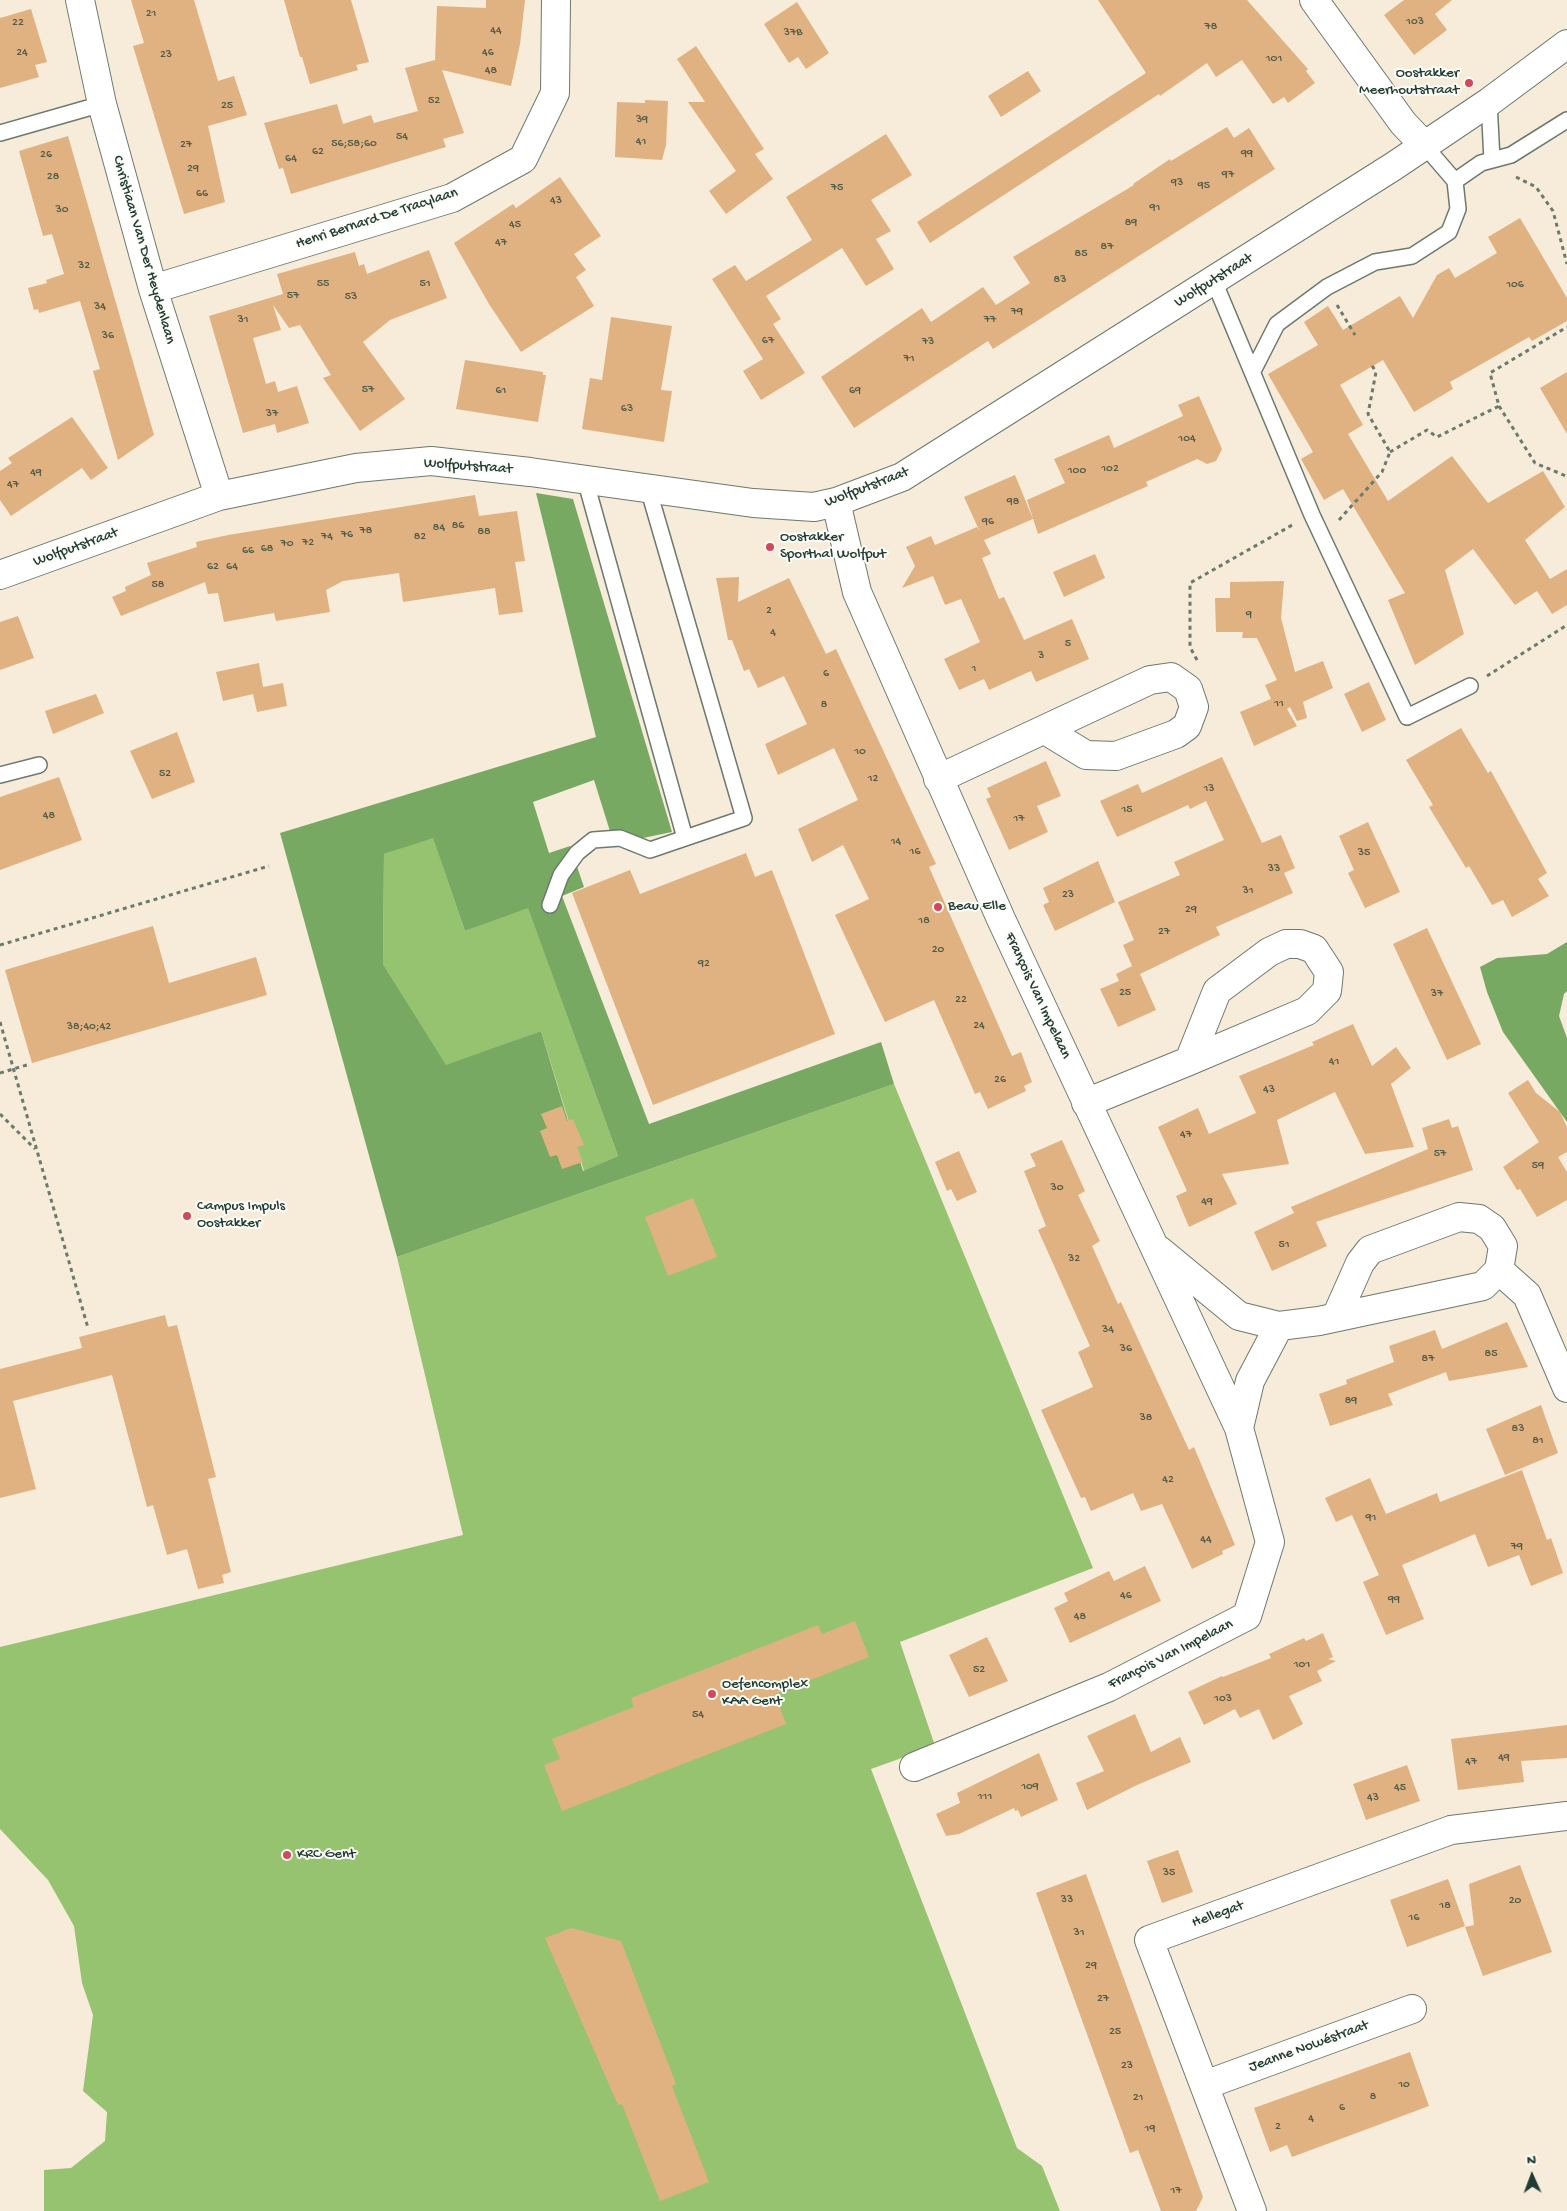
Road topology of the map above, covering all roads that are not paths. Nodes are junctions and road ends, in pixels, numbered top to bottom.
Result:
1 (80, 0) edge
2 (556, 0) edge
3 (1314, 0) edge
4 (1567, 44) edge
5 (1489, 102) junction
6 (102, 104) junction
7 (1567, 120) edge
8 (0, 133) edge
9 (1424, 145) junction
10 (1492, 160) junction
11 (1455, 181) junction
12 (1214, 281) junction
13 (153, 289) junction
14 (1253, 371) junction
15 (585, 479) junction
16 (648, 488) junction
17 (219, 496) junction
18 (836, 502) junction
19 (0, 575) edge
20 (1470, 686) road end
21 (1045, 730) junction
22 (39, 765) dead end
23 (0, 775) edge
24 (938, 779) junction
25 (685, 838) junction
26 (550, 905) dead end
27 (1189, 1061) junction
28 (1086, 1103) junction
29 (1152, 1244) junction
30 (1499, 1270) junction
31 (1336, 1317) junction
32 (1278, 1326) junction
33 (1558, 1350) edge
34 (1567, 1388) edge
35 (1239, 1428) junction
36 (914, 1767) dead end
37 (1567, 1816) edge
38 (1412, 2009) dead end
39 (1205, 2085) junction
40 (1252, 2211) edge

1 - 6 street, Christiaan Van Der Heydenlaan
2 - 13 street, Henri Bernard De Tracylaan
3 - 9 street
4 - 5 street, Wolfputstraat
5 - 9 street, Wolfputstraat
5 - 10 lane
6 - 8 lane
6 - 13 street, Christiaan Van Der Heydenlaan
7 - 10 lane
9 - 11 lane
9 - 12 street, Wolfputstraat
10 - 11 lane
11 - 14 lane
12 - 14 lane
12 - 18 street, Wolfputstraat
13 - 17 street, Christiaan Van Der Heydenlaan
14 - 20 lane
15 - 16 street, Wolfputstraat
15 - 17 street, Wolfputstraat
15 - 25 lane
16 - 18 street, Wolfputstraat
16 - 25 lane
17 - 19 street, Wolfputstraat
18 - 24 street, François Van Impelaan
21 - 21 street
21 - 24 street
22 - 23 lane
24 - 28 street, François Van Impelaan
25 - 26 lane
27 - 27 street
27 - 28 street
28 - 29 street, François Van Impelaan
29 - 32 street, François Van Impelaan
29 - 35 street, François Van Impelaan
30 - 31 street, François Van Impelaan
30 - 31 street
30 - 33 street
31 - 32 street, François Van Impelaan
32 - 35 street, François Van Impelaan
33 - 34 street
35 - 36 street, François Van Impelaan
37 - 39 street, Hellegat
38 - 39 street, Jeanne Nowéstraat
39 - 40 street, Hellegat

